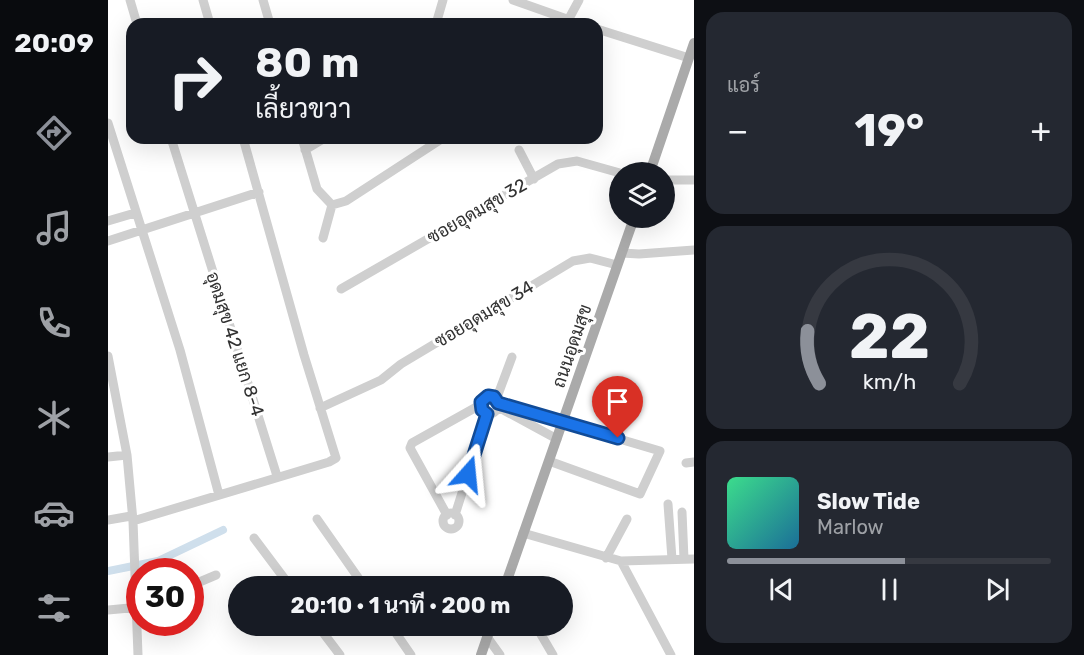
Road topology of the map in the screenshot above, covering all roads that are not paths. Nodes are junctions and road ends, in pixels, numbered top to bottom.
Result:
1 (130, 0) edge
2 (203, 0) edge
3 (264, 0) edge
4 (443, 0) edge
5 (513, 0) edge
6 (579, 0) edge
7 (135, 18) edge
8 (208, 18) edge
9 (268, 18) edge
10 (438, 18) edge
11 (558, 18) edge
12 (570, 18) edge
13 (603, 31) edge
14 (694, 43) edge
15 (689, 58) junction
16 (689, 75) edge
17 (108, 123) edge
18 (173, 144) edge
19 (245, 144) edge
20 (304, 144) edge
21 (315, 144) edge
22 (433, 144) edge
23 (305, 150) junction
24 (519, 150) dead end
25 (654, 162) edge
26 (609, 170) edge
27 (534, 179) junction
28 (675, 180) edge
29 (694, 180) edge
30 (259, 192) junction
31 (332, 205) junction
32 (135, 213) junction
33 (194, 213) junction
34 (108, 221) edge
35 (631, 228) edge
36 (141, 232) junction
37 (323, 238) dead end
38 (108, 241) edge
39 (694, 250) edge
40 (622, 253) junction
41 (617, 265) junction
42 (341, 289) dead end
43 (108, 356) edge
44 (512, 357) dead end
45 (110, 384) edge
46 (497, 403) junction
47 (480, 405) junction
48 (320, 408) junction
49 (487, 414) junction
50 (563, 421) junction
51 (557, 439) junction
52 (127, 455) junction
53 (108, 457) edge
54 (549, 461) junction
55 (277, 476) junction
56 (219, 495) junction
57 (668, 504) dead end
58 (682, 512) dead end
59 (132, 519) junction
60 (317, 519) dead end
61 (627, 519) dead end
62 (108, 520) edge
63 (523, 533) junction
64 (254, 538) dead end
65 (135, 558) edge
66 (606, 558) junction
67 (684, 559) junction
68 (694, 559) edge
69 (672, 560) junction
70 (621, 561) junction
71 (216, 575) dead end
72 (282, 576) edge
73 (357, 576) edge
74 (510, 576) edge
75 (204, 580) edge
76 (126, 609) edge
77 (108, 610) edge
78 (138, 636) edge
79 (325, 636) edge
80 (398, 636) edge
81 (542, 636) edge
82 (487, 637) joint
83 (138, 655) edge
84 (339, 655) edge
85 (411, 655) edge
86 (481, 655) edge
87 (500, 655) edge
88 (553, 655) edge
89 (671, 655) edge

1 - 7 street
2 - 8 street
3 - 9 street
4 - 10 street
5 - 11 street
6 - 12 street
13 - 15 street
14 - 15 main road
15 - 16 main road
16 - 25 main road
17 - 32 street
18 - 33 street, อุดมสุข 42 แยก 8-4
19 - 30 street
20 - 23 street
21 - 23 street
22 - 31 street
23 - 31 street
24 - 27 street
26 - 27 street, ซอยอุดมสุข 32
27 - 42 street, ซอยอุดมสุข 32
28 - 29 street
30 - 33 street
30 - 48 street
31 - 37 street
32 - 34 street
32 - 36 street
33 - 36 street
33 - 55 street, อุดมสุข 42 แยก 8-4
35 - 40 main road, ถนนอุดมสุข
36 - 38 street
36 - 56 street
39 - 40 street
40 - 41 main road, ถนนอุดมสุข
41 - 48 street, ซอยอุดมสุข 34
41 - 50 main road, ถนนอุดมสุข
43 - 45 street
44 - 46 street
45 - 52 street
46 - 47 street
46 - 49 street
46 - 50 street
46 - 51 street
47 - 49 street
47 - 49 street
48 - 55 street
50 - 51 main road, ถนนอุดมสุข
50 - 54 street
51 - 54 main road, ถนนอุดมสุข
52 - 53 street
52 - 59 street
54 - 63 main road, ถนนอุดมสุข
55 - 56 street
56 - 59 street
57 - 69 street
58 - 67 street
59 - 62 street
59 - 65 street
60 - 73 street
61 - 66 street
63 - 66 street
63 - 74 main road, ถนนอุดมสุข
64 - 72 street
66 - 70 street
67 - 68 street
67 - 69 street
69 - 70 street
70 - 89 street
71 - 75 street
76 - 77 street
78 - 83 street
79 - 84 street
80 - 85 street
81 - 88 street
82 - 86 main road
82 - 87 street

